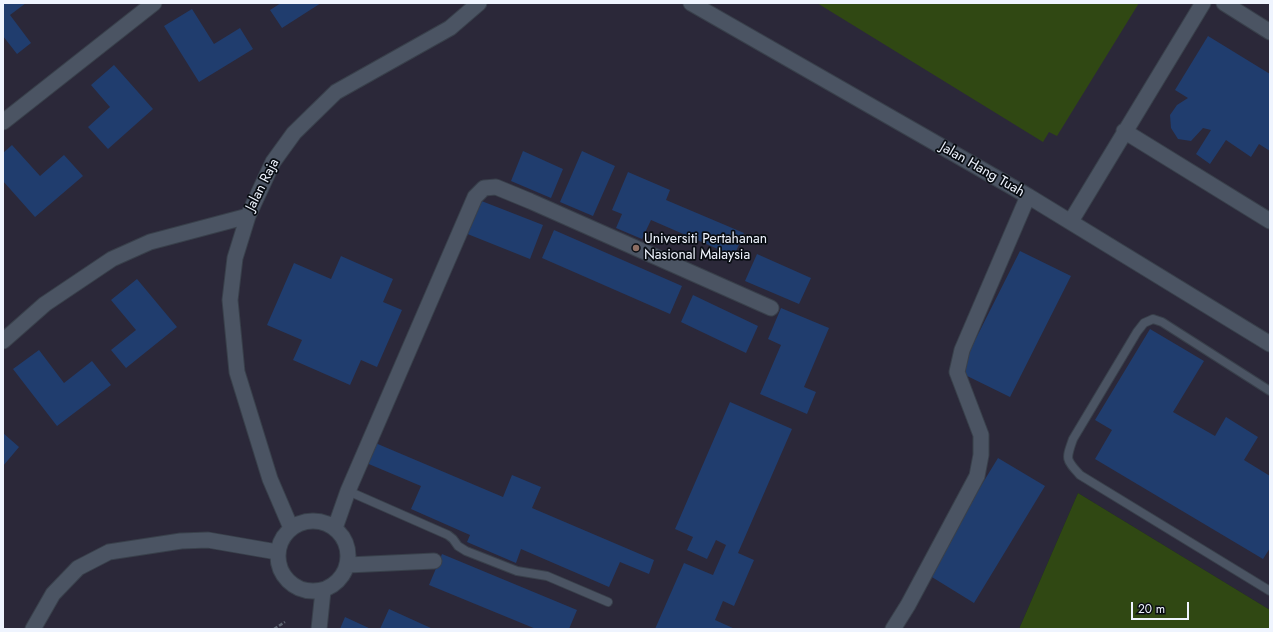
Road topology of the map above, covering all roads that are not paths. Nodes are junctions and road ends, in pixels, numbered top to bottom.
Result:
1 (154, 3) edge
2 (480, 3) edge
3 (691, 3) edge
4 (1203, 3) edge
5 (1224, 3) edge
6 (1270, 32) edge
7 (3, 122) edge
8 (1124, 131) junction
9 (1028, 196) junction
10 (248, 216) junction
11 (1071, 221) junction
12 (1270, 221) edge
13 (771, 308) dead end
14 (3, 341) edge
15 (1270, 344) edge
16 (1270, 391) edge
17 (348, 491) junction
18 (291, 528) junction
19 (335, 528) junction
20 (277, 552) junction
21 (434, 561) dead end
22 (348, 565) junction
23 (323, 590) junction
24 (1270, 592) edge
25 (608, 602) dead end
26 (33, 629) edge
27 (319, 629) edge
28 (893, 629) edge

1 - 7 street
2 - 10 street, Jalan Raja
3 - 9 street, Jalan Hang Tuah
4 - 8 street
5 - 6 street
8 - 11 street
8 - 12 street
9 - 11 street, Jalan Hang Tuah
9 - 28 street
10 - 14 street, Jalan Raja
10 - 18 street
11 - 15 street, Jalan Hang Tuah
13 - 17 street
16 - 24 lane
17 - 19 street
17 - 25 lane
18 - 19 street
18 - 20 street
19 - 22 street
20 - 23 street
20 - 26 street
21 - 22 street
22 - 23 street
23 - 27 street

